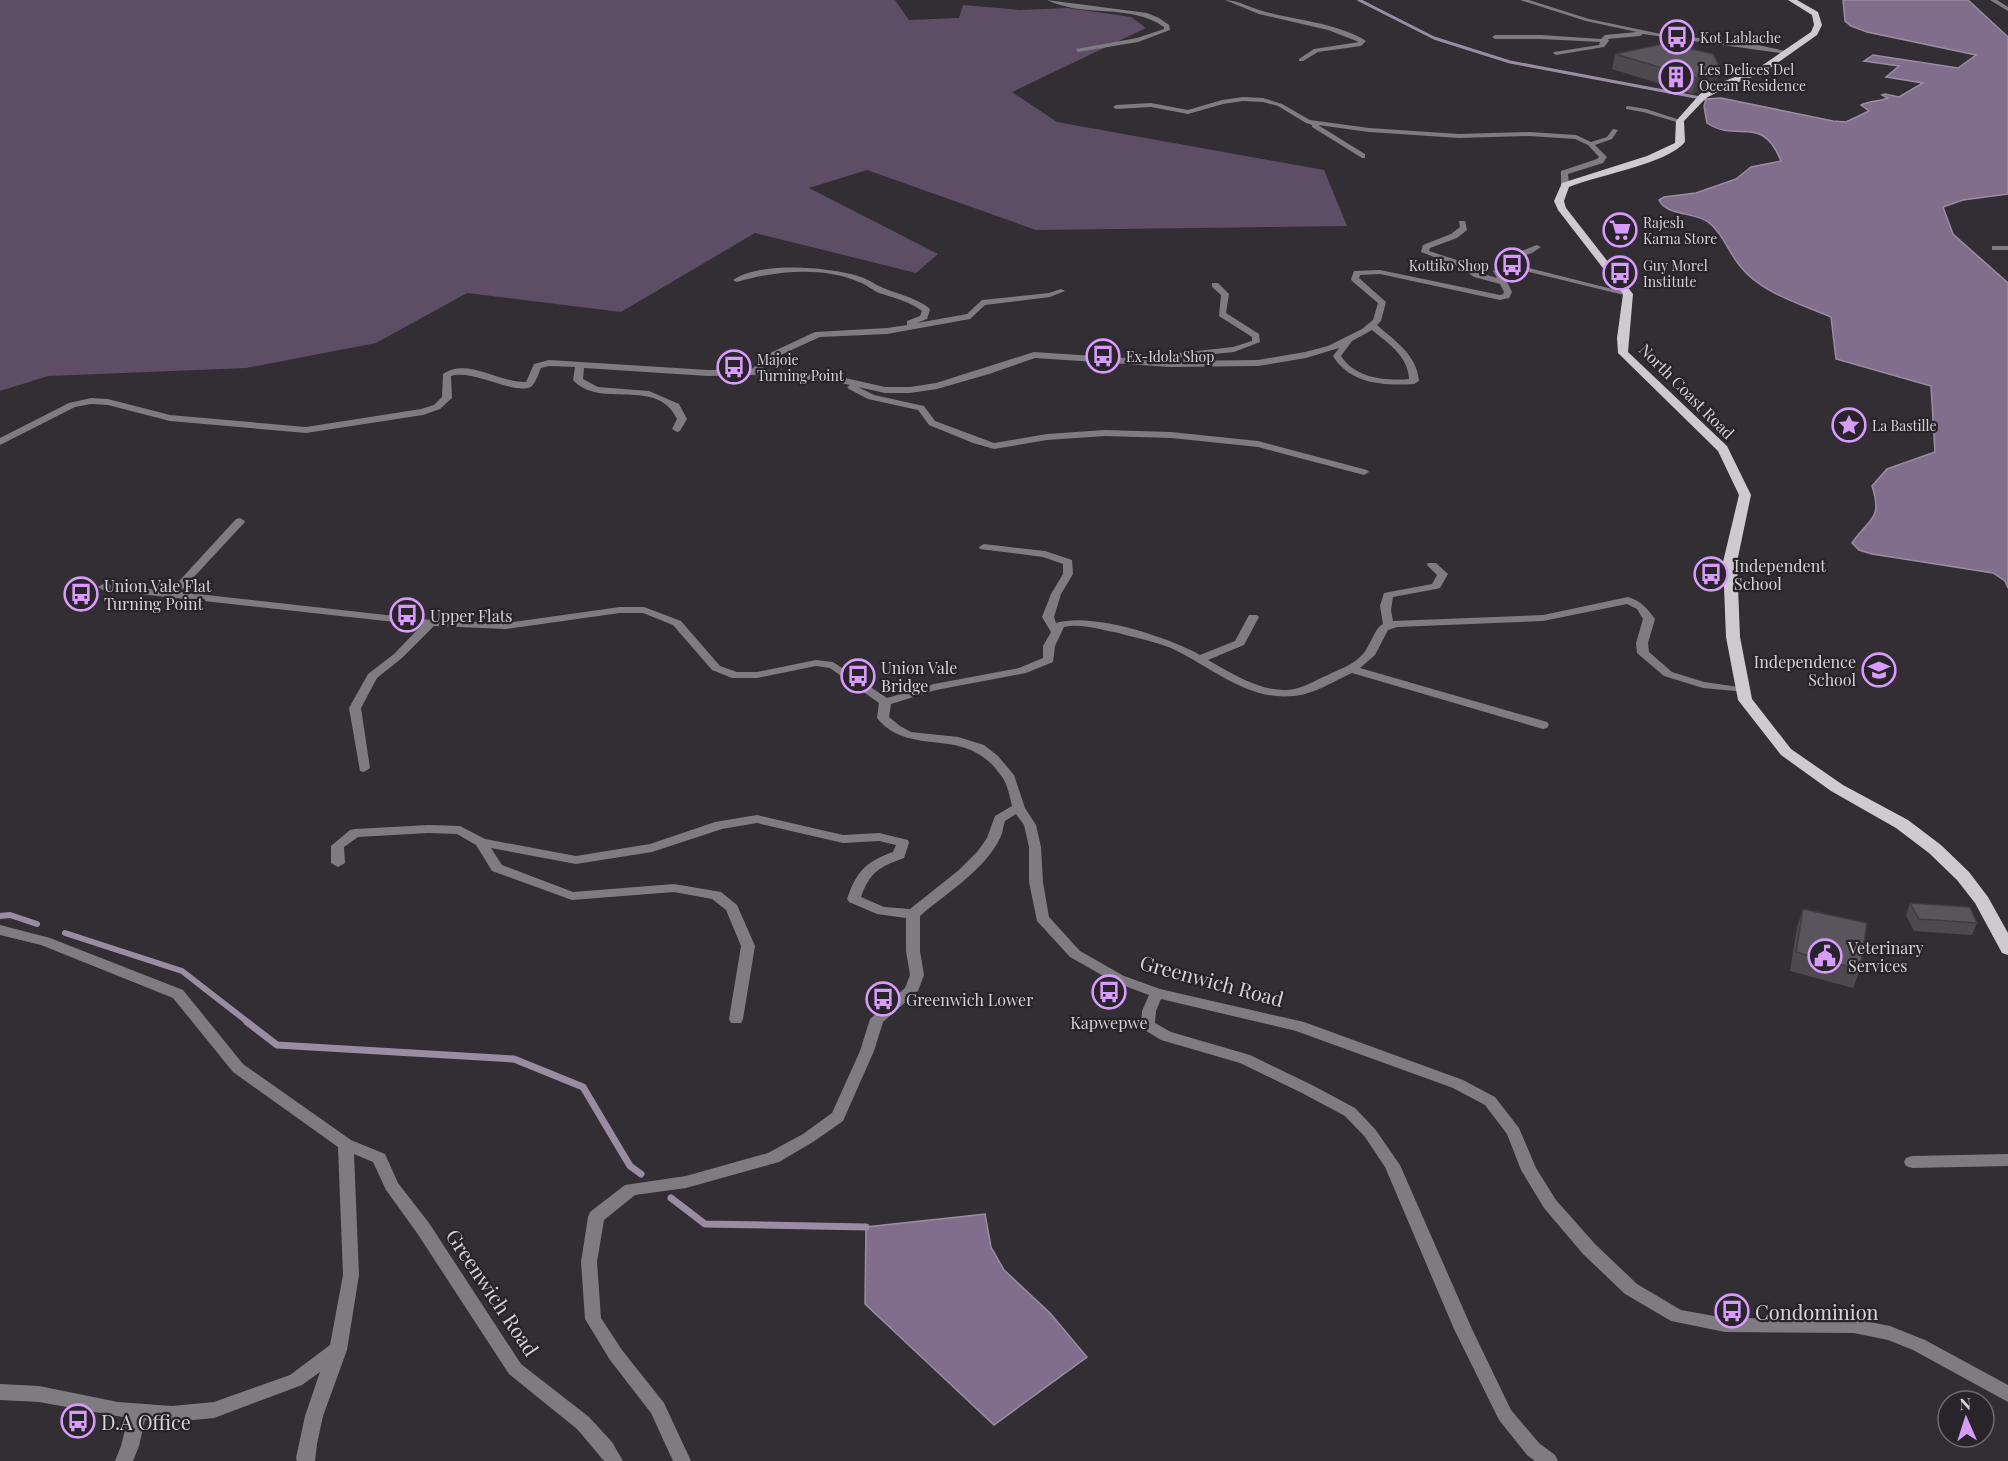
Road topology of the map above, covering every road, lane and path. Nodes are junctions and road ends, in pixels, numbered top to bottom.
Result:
1 (1050, 0) edge
2 (1228, 0) edge
3 (1523, 0) edge
4 (1792, 0) edge
5 (1993, 0) edge
6 (2008, 9) edge
7 (1645, 33) junction
8 (1495, 37) dead end
9 (1606, 41) junction
10 (1078, 50) dead end
11 (1787, 52) junction
12 (1556, 53) dead end
13 (1301, 60) dead end
14 (1116, 107) dead end
15 (1628, 108) dead end
16 (1680, 121) junction
17 (1308, 122) junction
18 (1615, 130) dead end
19 (1590, 144) junction
20 (1362, 156) dead end
21 (1565, 185) junction
22 (1462, 223) dead end
23 (1537, 247) dead end
24 (1995, 248) dead end
25 (2008, 248) edge
26 (1506, 267) junction
27 (737, 280) dead end
28 (1502, 282) junction
29 (1215, 285) dead end
30 (1061, 291) dead end
31 (1628, 294) junction
32 (1372, 325) junction
33 (886, 331) junction
34 (1348, 341) junction
35 (1129, 360) junction
36 (580, 366) junction
37 (754, 372) junction
38 (841, 380) junction
39 (677, 429) dead end
40 (0, 442) edge
41 (1364, 472) dead end
42 (240, 521) dead end
43 (984, 546) dead end
44 (1432, 565) dead end
45 (103, 587) dead end
46 (172, 595) junction
47 (1253, 617) dead end
48 (431, 623) junction
49 (1389, 626) junction
50 (1056, 632) junction
51 (1200, 659) junction
52 (1352, 669) junction
53 (1742, 690) junction
54 (885, 702) junction
55 (1543, 725) dead end
56 (364, 768) dead end
57 (1019, 808) junction
58 (481, 842) junction
59 (338, 863) dead end
60 (912, 914) junction
61 (0, 930) edge
62 (2008, 949) edge
63 (1157, 993) junction
64 (736, 1019) dead end
65 (346, 1144) junction
66 (2008, 1160) edge
67 (1912, 1162) dead end
68 (338, 1349) junction
69 (0, 1392) edge
70 (2008, 1394) edge
71 (138, 1412) junction
72 (124, 1461) edge
73 (306, 1461) edge
74 (614, 1461) edge
75 (681, 1461) edge
76 (1549, 1461) edge

1 - 10 street
2 - 13 street
3 - 7 street
4 - 11 main road
5 - 6 street
7 - 9 street
7 - 11 street
8 - 9 street
9 - 12 street
11 - 16 main road
14 - 17 street
15 - 16 street
16 - 21 main road
17 - 19 street
17 - 20 street
18 - 19 street
19 - 21 street
21 - 31 main road
22 - 28 street
23 - 26 street
24 - 25 street
26 - 28 street
26 - 31 street
27 - 33 street
28 - 32 street
29 - 35 street
30 - 33 street
31 - 53 main road, North Coast Road
32 - 34 street
32 - 34 street
33 - 37 street
34 - 35 street
35 - 38 street
36 - 37 street
36 - 39 street
36 - 40 street
37 - 38 street
38 - 41 street
42 - 46 street
43 - 50 street
44 - 49 street
45 - 46 street
46 - 48 street
47 - 51 street
48 - 54 street
48 - 56 street
49 - 52 street
49 - 53 street
50 - 51 street
50 - 54 street
51 - 52 street
52 - 55 street
53 - 62 main road, North Coast Road
54 - 57 street, Greenwich Road
57 - 60 street
57 - 63 street, Greenwich Road
58 - 59 street
58 - 60 street
58 - 64 street
60 - 75 street
61 - 65 street, Greenwich Road
63 - 70 street, Greenwich Road
63 - 76 street
65 - 68 street
65 - 74 street, Greenwich Road
66 - 67 street
68 - 71 street
68 - 73 street
69 - 71 street
71 - 72 street

